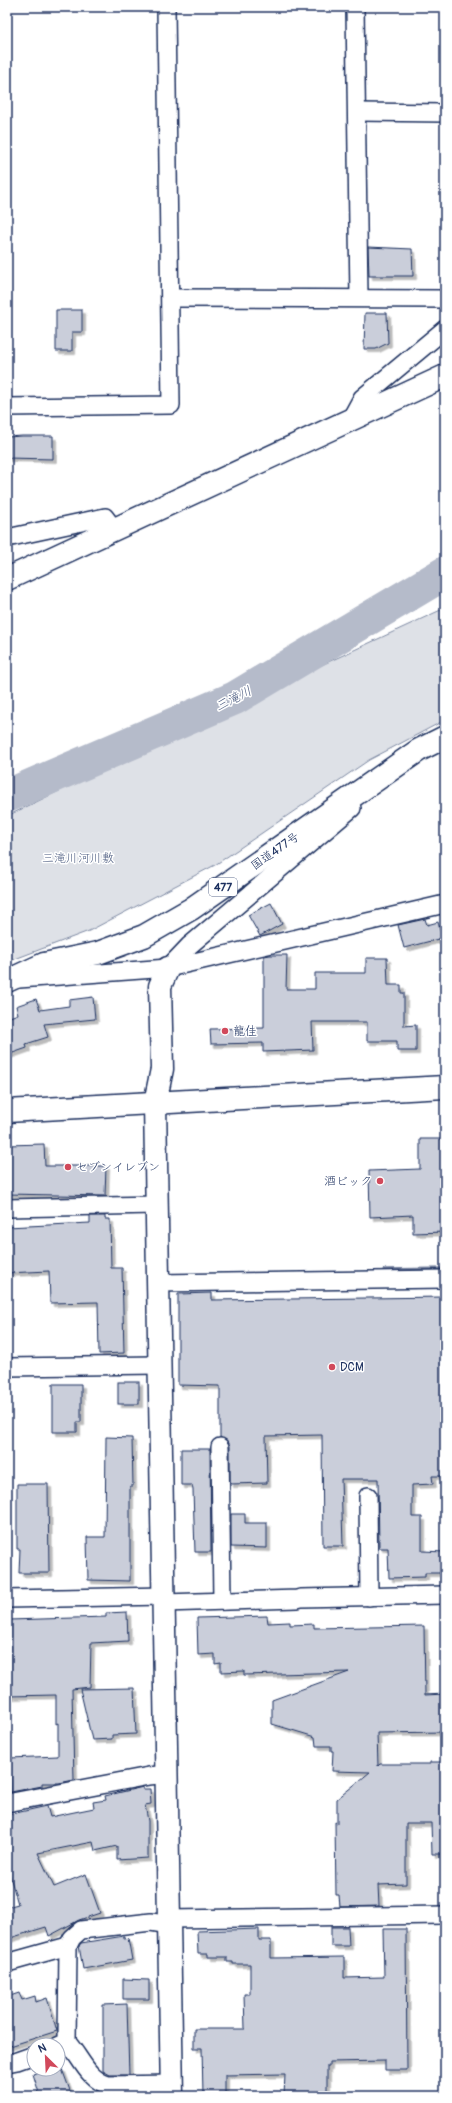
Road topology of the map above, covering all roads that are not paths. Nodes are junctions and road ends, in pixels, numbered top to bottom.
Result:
1 (166, 7) edge
2 (355, 7) edge
3 (358, 112) junction
4 (445, 114) edge
5 (171, 298) junction
6 (359, 298) junction
7 (445, 298) edge
8 (445, 329) edge
9 (445, 376) edge
10 (7, 407) edge
11 (350, 420) junction
12 (114, 530) junction
13 (7, 538) edge
14 (7, 579) edge
15 (445, 737) edge
16 (418, 750) junction
17 (445, 904) edge
18 (168, 968) junction
19 (9, 980) edge
20 (445, 1087) edge
21 (156, 1103) junction
22 (7, 1111) edge
23 (156, 1205) junction
24 (7, 1208) edge
25 (445, 1279) edge
26 (158, 1283) junction
27 (158, 1365) junction
28 (7, 1367) edge
29 (220, 1447) dead end
30 (368, 1496) dead end
31 (445, 1596) edge
32 (368, 1597) junction
33 (7, 1599) edge
34 (164, 1600) junction
35 (222, 1601) junction
36 (168, 1774) junction
37 (7, 1803) edge
38 (445, 1914) edge
39 (170, 1922) junction
40 (68, 1946) junction
41 (7, 1963) edge
42 (62, 2037) edge
43 (66, 2048) edge
44 (26, 2058) edge
45 (7, 2062) edge
46 (172, 2090) edge

1 - 5 street
2 - 3 street
3 - 4 street
3 - 6 street
5 - 6 street
5 - 10 street
6 - 7 street
8 - 11 street
9 - 11 main road
11 - 12 main road
12 - 13 street
12 - 14 main road
15 - 16 main road, 国道477号 / 477
16 - 18 street
16 - 19 main road, 国道477号 / 477
17 - 18 street
18 - 19 street
18 - 21 main road
20 - 21 main road
21 - 22 main road
21 - 23 main road
23 - 24 street
23 - 26 main road
25 - 26 street
26 - 27 main road
27 - 28 street
27 - 34 main road
29 - 35 street
30 - 32 street
31 - 32 street
32 - 35 street
33 - 34 street
34 - 35 street
34 - 36 main road
36 - 37 street
36 - 39 main road
38 - 39 street
39 - 40 street
39 - 46 main road
40 - 41 street
40 - 42 street
43 - 46 street
44 - 45 street

